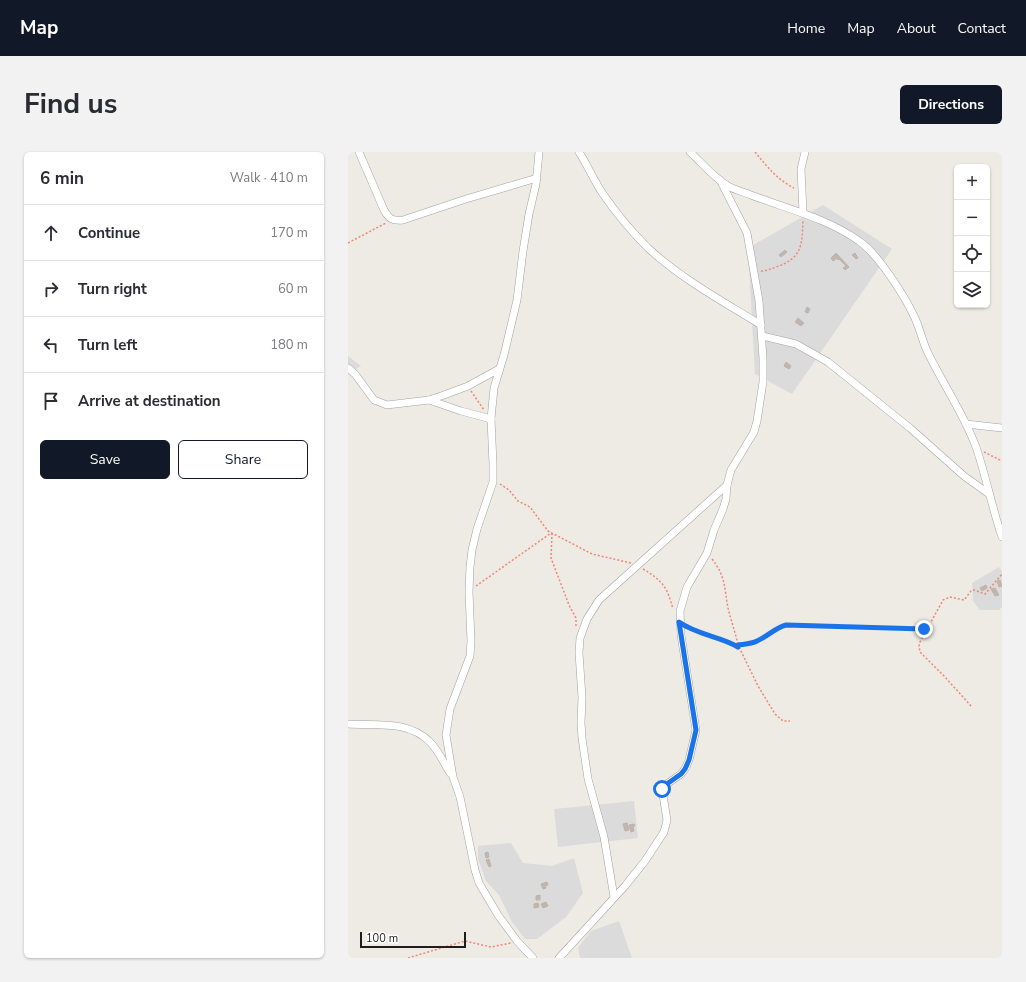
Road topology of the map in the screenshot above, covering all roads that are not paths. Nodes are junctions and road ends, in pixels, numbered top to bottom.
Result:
1 (359, 152) edge
2 (539, 152) edge
3 (579, 152) edge
4 (690, 152) edge
5 (695, 152) edge
6 (805, 152) edge
7 (701, 162) junction
8 (537, 178) junction
9 (720, 180) junction
10 (803, 213) junction
11 (761, 325) junction
12 (762, 336) junction
13 (348, 368) edge
14 (499, 369) junction
15 (429, 400) junction
16 (489, 418) junction
17 (966, 424) junction
18 (1002, 428) edge
19 (726, 485) junction
20 (989, 494) junction
21 (1002, 537) edge
22 (348, 724) edge
23 (453, 776) junction
24 (614, 897) junction
25 (533, 958) edge
26 (559, 958) edge

1 - 8 street
2 - 8 street
3 - 11 street
4 - 7 street
5 - 7 street
6 - 10 street
7 - 9 street
8 - 14 street
9 - 10 street
9 - 11 street
10 - 17 street
11 - 12 street
12 - 19 street
12 - 20 street
13 - 15 street
14 - 15 street
14 - 16 street
15 - 16 street
16 - 23 street
17 - 18 street
17 - 20 street
19 - 24 street
19 - 24 street
20 - 21 street
22 - 23 street
23 - 25 street
24 - 26 street

